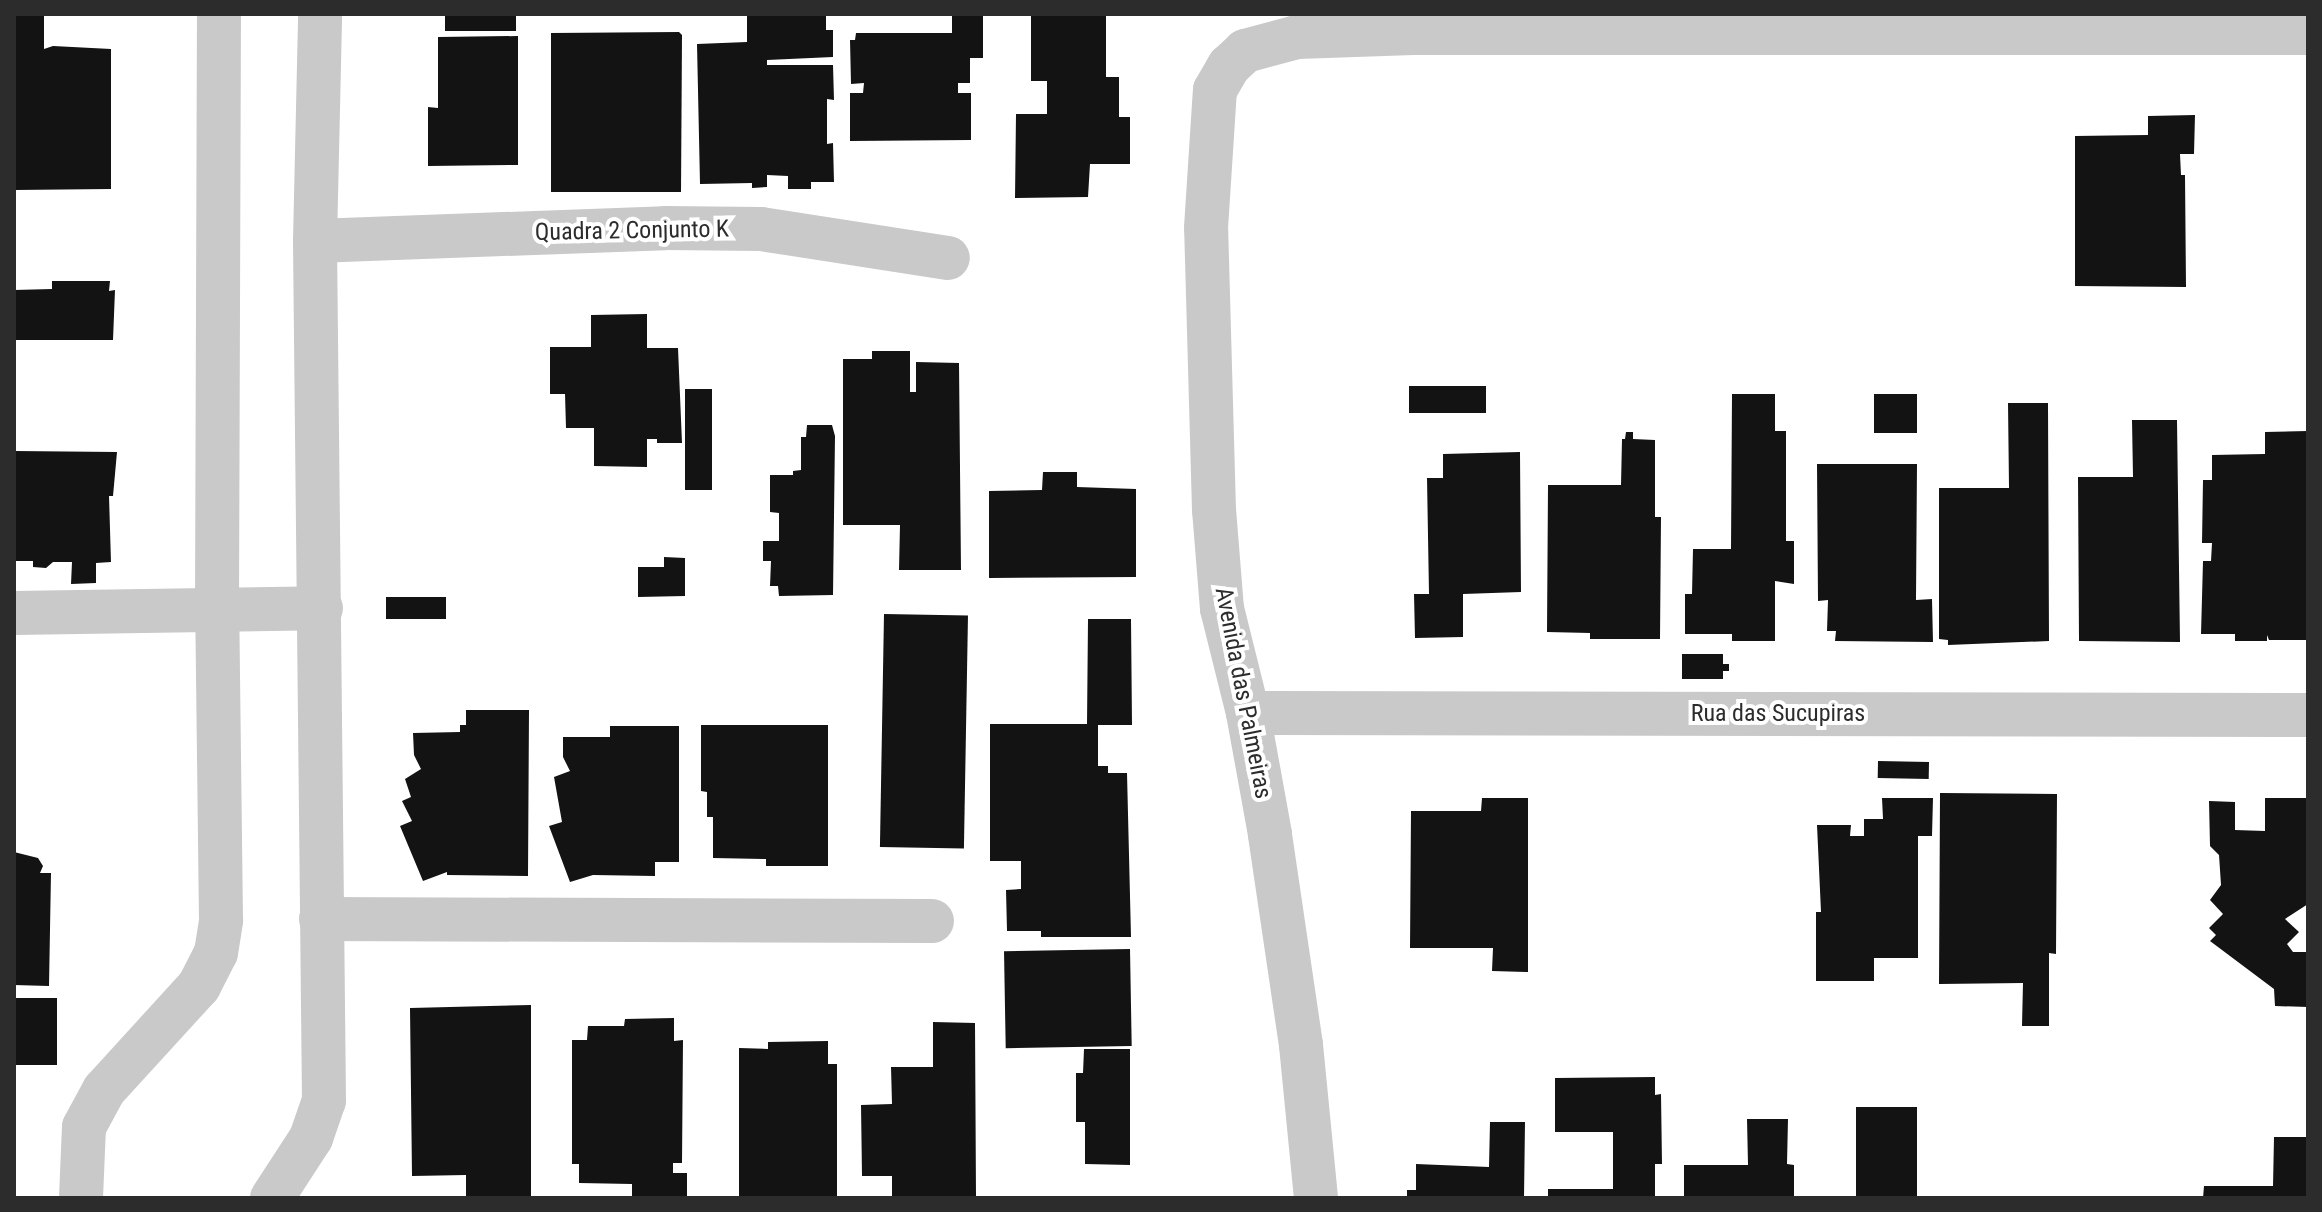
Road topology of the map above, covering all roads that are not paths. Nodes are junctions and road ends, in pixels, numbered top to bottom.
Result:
1 (219, 14) edge
2 (320, 14) edge
3 (1412, 24) edge
4 (2308, 33) edge
5 (315, 241) junction
6 (948, 258) dead end
7 (217, 608) junction
8 (321, 608) junction
9 (14, 613) edge
10 (1248, 713) junction
11 (2308, 715) edge
12 (321, 919) junction
13 (932, 921) dead end
14 (81, 1198) edge
15 (272, 1198) edge
16 (1316, 1198) edge

1 - 7 street
2 - 5 street
3 - 4 street
3 - 10 street, Avenida das Palmeiras
5 - 6 street, Quadra 2 Conjunto K
5 - 8 street
7 - 8 street
7 - 9 street
7 - 14 street
8 - 12 street
10 - 11 street, Rua das Sucupiras
10 - 16 street, Avenida das Palmeiras
12 - 13 street
12 - 15 street

